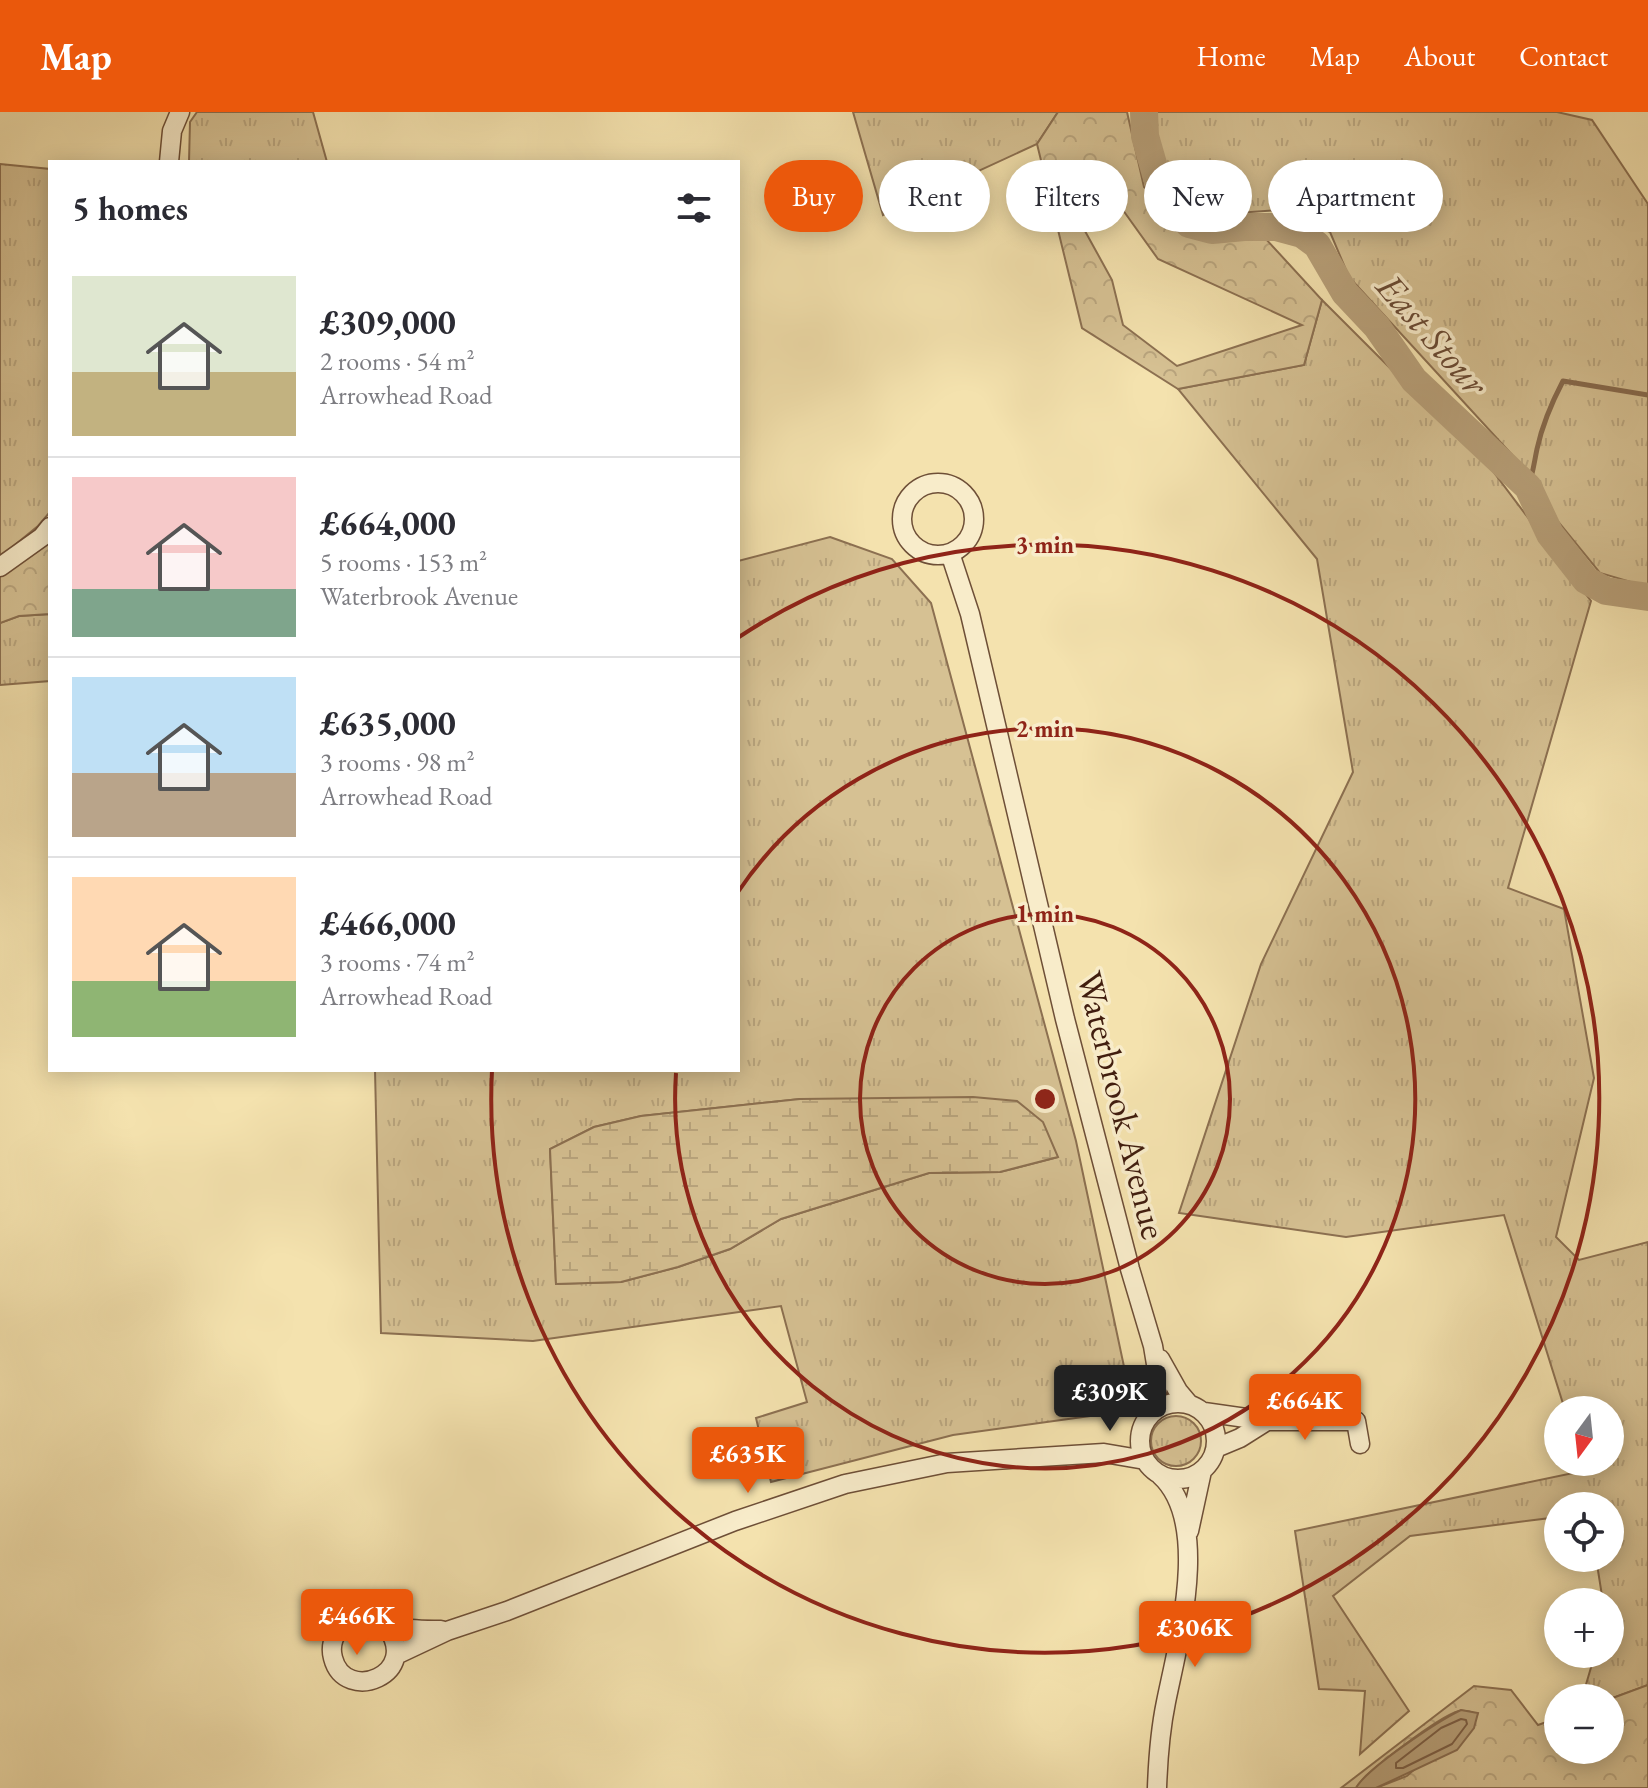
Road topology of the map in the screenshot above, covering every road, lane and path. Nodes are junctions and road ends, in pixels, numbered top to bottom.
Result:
1 (180, 112) edge
2 (169, 160) edge
3 (48, 530) edge
4 (950, 553) dead end
5 (0, 567) edge
6 (1153, 1346) junction
7 (1196, 1408) junction
8 (1153, 1412) junction
9 (1267, 1421) junction
10 (1142, 1430) junction
11 (1360, 1444) dead end
12 (1216, 1448) junction
13 (1071, 1454) junction
14 (1145, 1460) junction
15 (1202, 1471) junction
16 (1160, 1475) junction
17 (1186, 1550) junction
18 (386, 1626) junction
19 (447, 1631) junction
20 (396, 1655) junction
21 (1157, 1788) edge

1 - 2 street
3 - 5 street
4 - 6 street, Waterbrook Avenue
6 - 7 street, Waterbrook Avenue
6 - 8 street, Waterbrook Avenue
7 - 8 street
7 - 9 street
7 - 12 street
8 - 10 street
9 - 11 street
9 - 12 street
10 - 13 street
10 - 14 street
12 - 15 street
13 - 14 street
13 - 19 street
14 - 16 street
15 - 16 street
15 - 17 street
16 - 17 street
17 - 21 street
18 - 19 street
18 - 20 street
18 - 20 street
19 - 20 street

